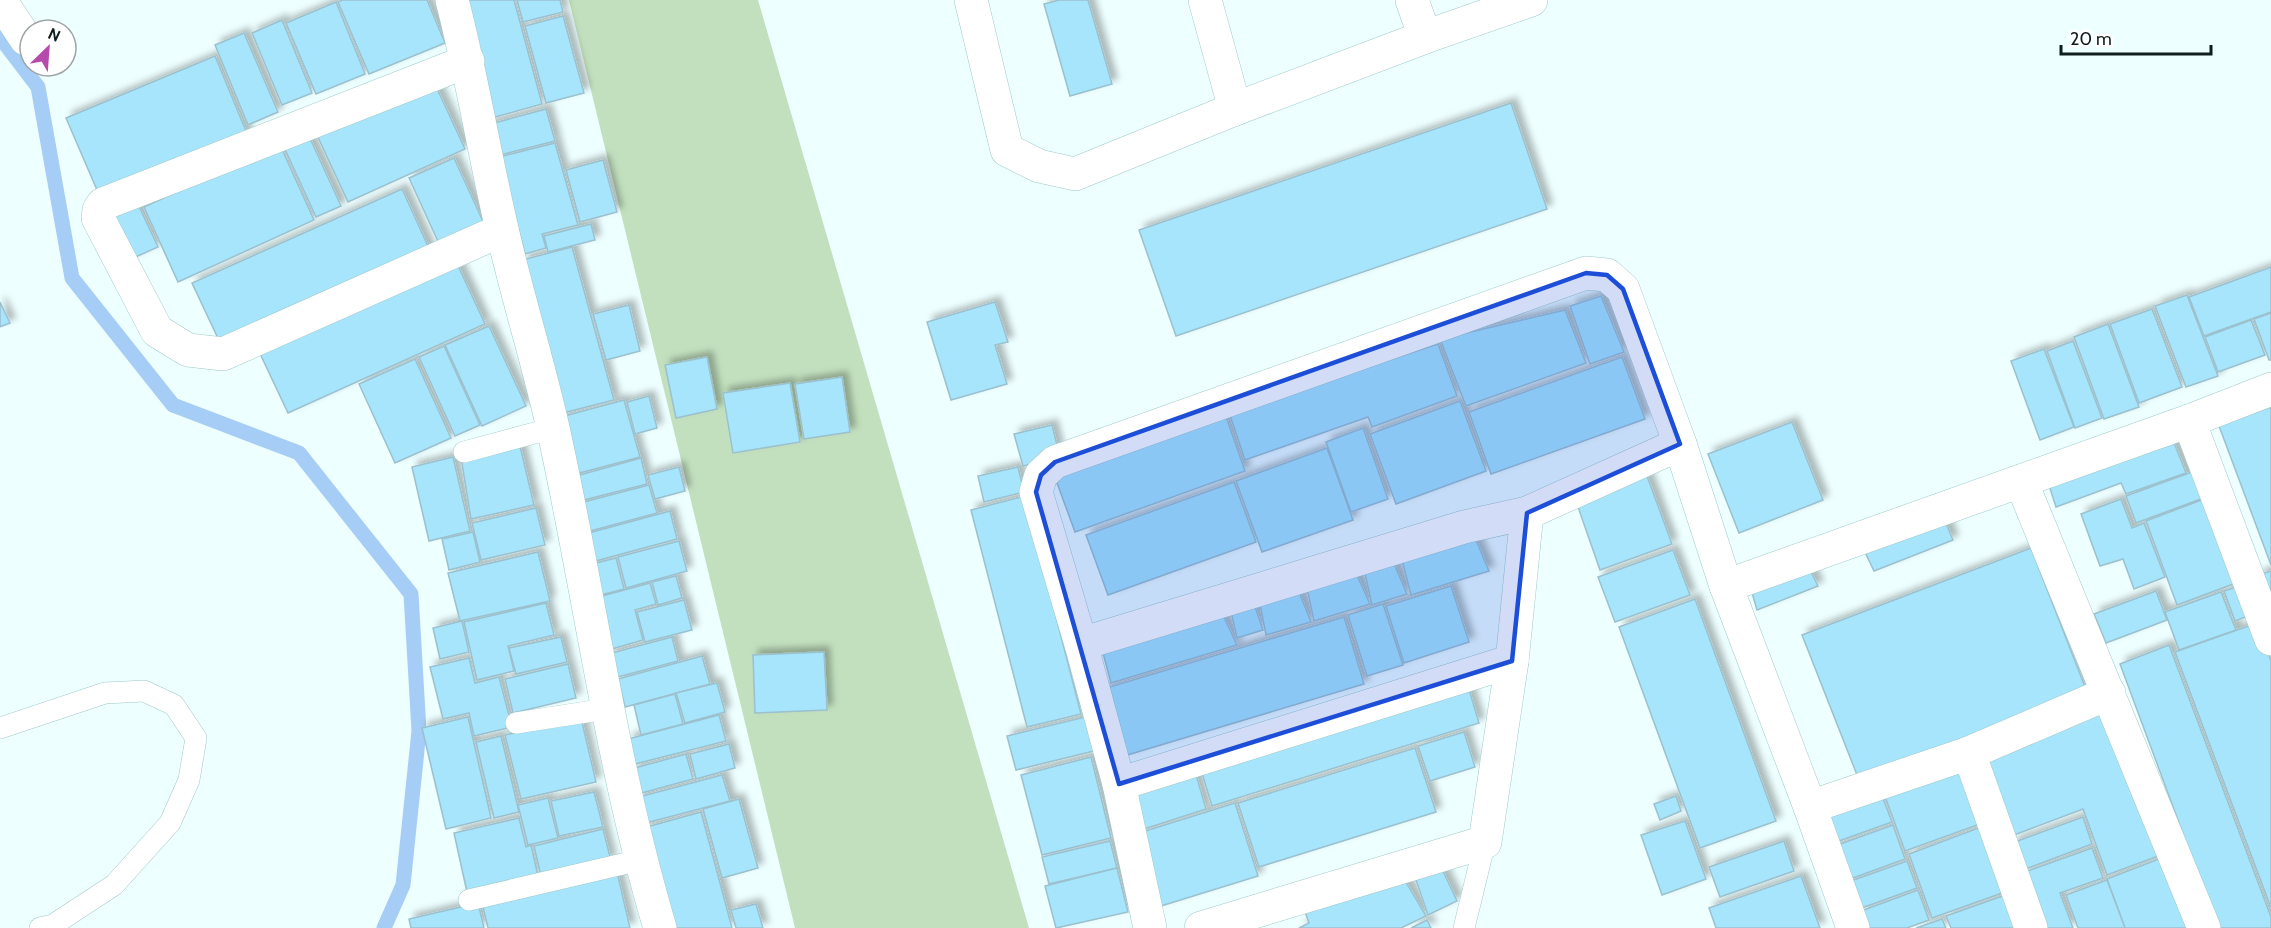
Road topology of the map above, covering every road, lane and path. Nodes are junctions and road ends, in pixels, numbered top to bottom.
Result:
1 (0, 0) edge
2 (452, 0) edge
3 (971, 0) edge
4 (1204, 0) edge
5 (1412, 0) edge
6 (1531, 0) edge
7 (18, 27) edge
8 (1425, 37) junction
9 (468, 61) junction
10 (1235, 109) junction
11 (502, 230) junction
12 (2271, 389) edge
13 (2189, 421) junction
14 (553, 428) junction
15 (1680, 444) junction
16 (464, 452) dead end
17 (2021, 481) junction
18 (1527, 513) junction
19 (1726, 586) junction
20 (2271, 639) edge
21 (1081, 644) junction
22 (1512, 661) junction
23 (2109, 693) junction
24 (606, 709) junction
25 (516, 723) dead end
26 (0, 728) edge
27 (1969, 753) junction
28 (1119, 784) junction
29 (1810, 807) junction
30 (1485, 842) junction
31 (640, 861) junction
32 (469, 900) dead end
33 (1258, 919) edge
34 (40, 928) edge
35 (660, 928) edge
36 (1150, 928) edge
37 (1201, 928) edge
38 (1464, 928) edge
39 (1853, 928) edge
40 (2031, 928) edge
41 (2204, 928) edge

1 - 7 street
2 - 9 street
3 - 10 street
4 - 10 street
5 - 8 street
6 - 8 street
8 - 10 street
9 - 11 street
9 - 11 street
11 - 14 street
12 - 13 street
13 - 17 street
13 - 20 street
14 - 16 lane
14 - 24 street
15 - 18 street
15 - 19 street
15 - 21 street
17 - 19 street
17 - 23 street
18 - 21 street
18 - 22 street
19 - 29 street
21 - 28 street
22 - 28 street
22 - 30 street
23 - 27 street
23 - 41 street
24 - 25 lane
24 - 31 street
26 - 34 lane
27 - 29 street
27 - 40 street
28 - 36 street
29 - 39 street
30 - 33 street
30 - 38 lane
31 - 32 lane
31 - 35 street
33 - 37 street

